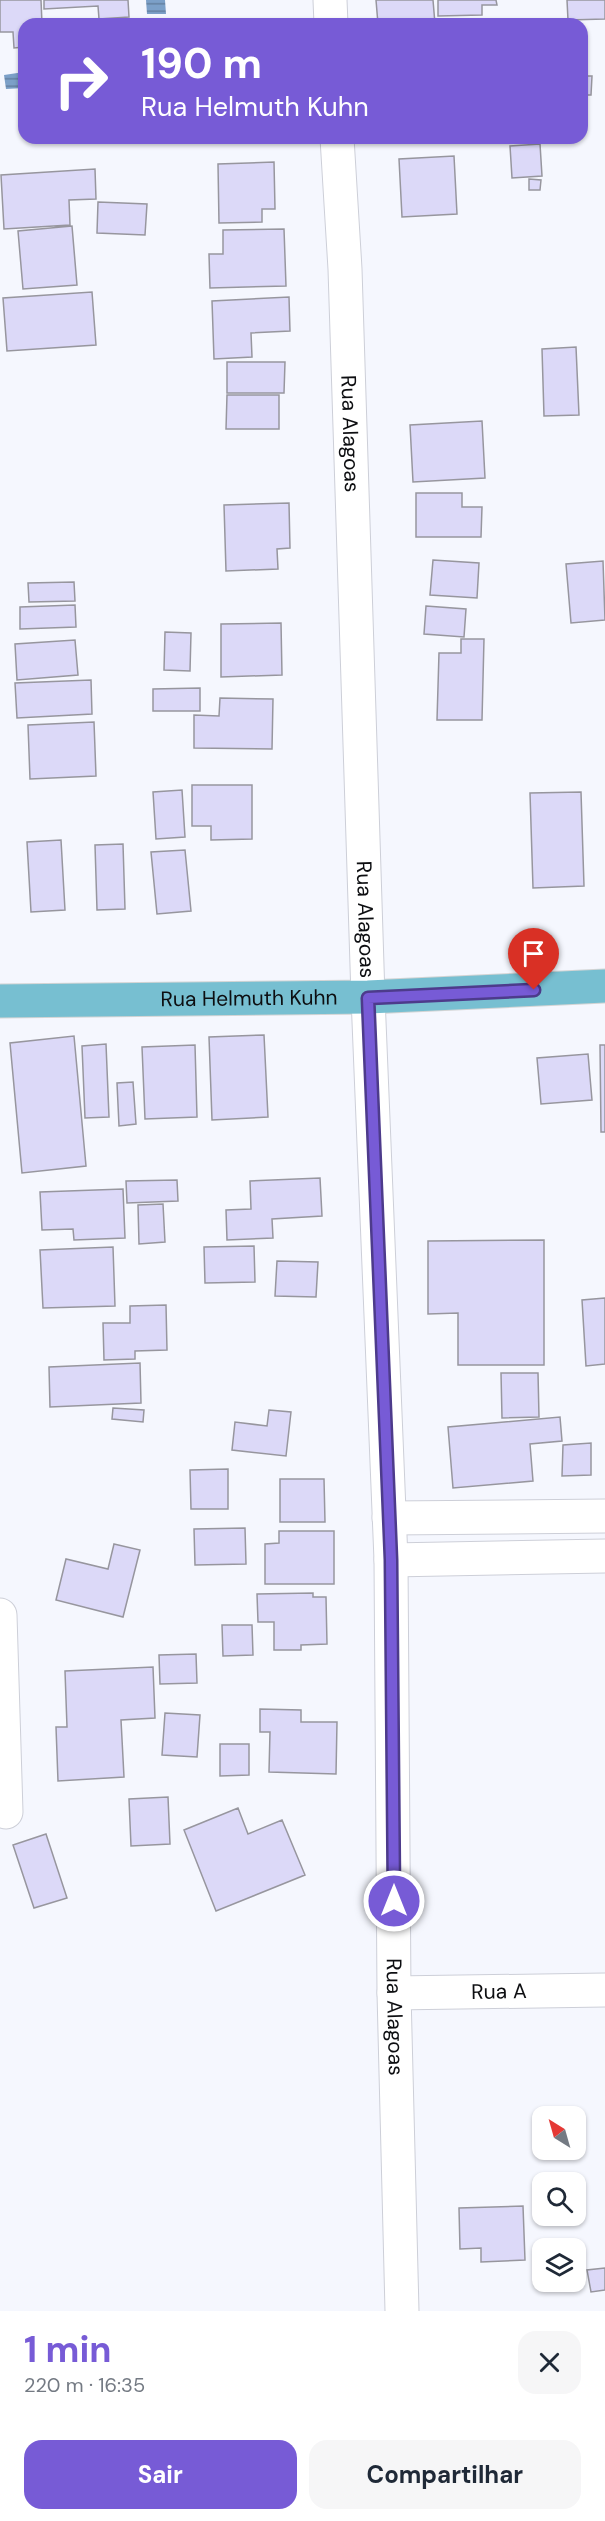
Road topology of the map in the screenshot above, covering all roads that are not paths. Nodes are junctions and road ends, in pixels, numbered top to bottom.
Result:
1 (330, 0) edge
2 (331, 18) edge
3 (337, 144) edge
4 (605, 986) edge
5 (368, 998) junction
6 (0, 1001) edge
7 (605, 1516) edge
8 (389, 1518) junction
9 (605, 1556) edge
10 (391, 1560) junction
11 (0, 1615) edge
12 (6, 1812) dead end
13 (605, 1990) edge
14 (394, 1993) junction
15 (402, 2311) edge

1 - 2 street
3 - 5 street, Rua Alagoas
4 - 5 main road, Rua Helmuth Kuhn
5 - 6 main road, Rua Helmuth Kuhn
5 - 8 street, Rua Alagoas
7 - 8 street
8 - 10 street, Rua Alagoas
9 - 10 street
10 - 14 street, Rua Alagoas
11 - 12 street
13 - 14 street, Rua A
14 - 15 street, Rua Alagoas

